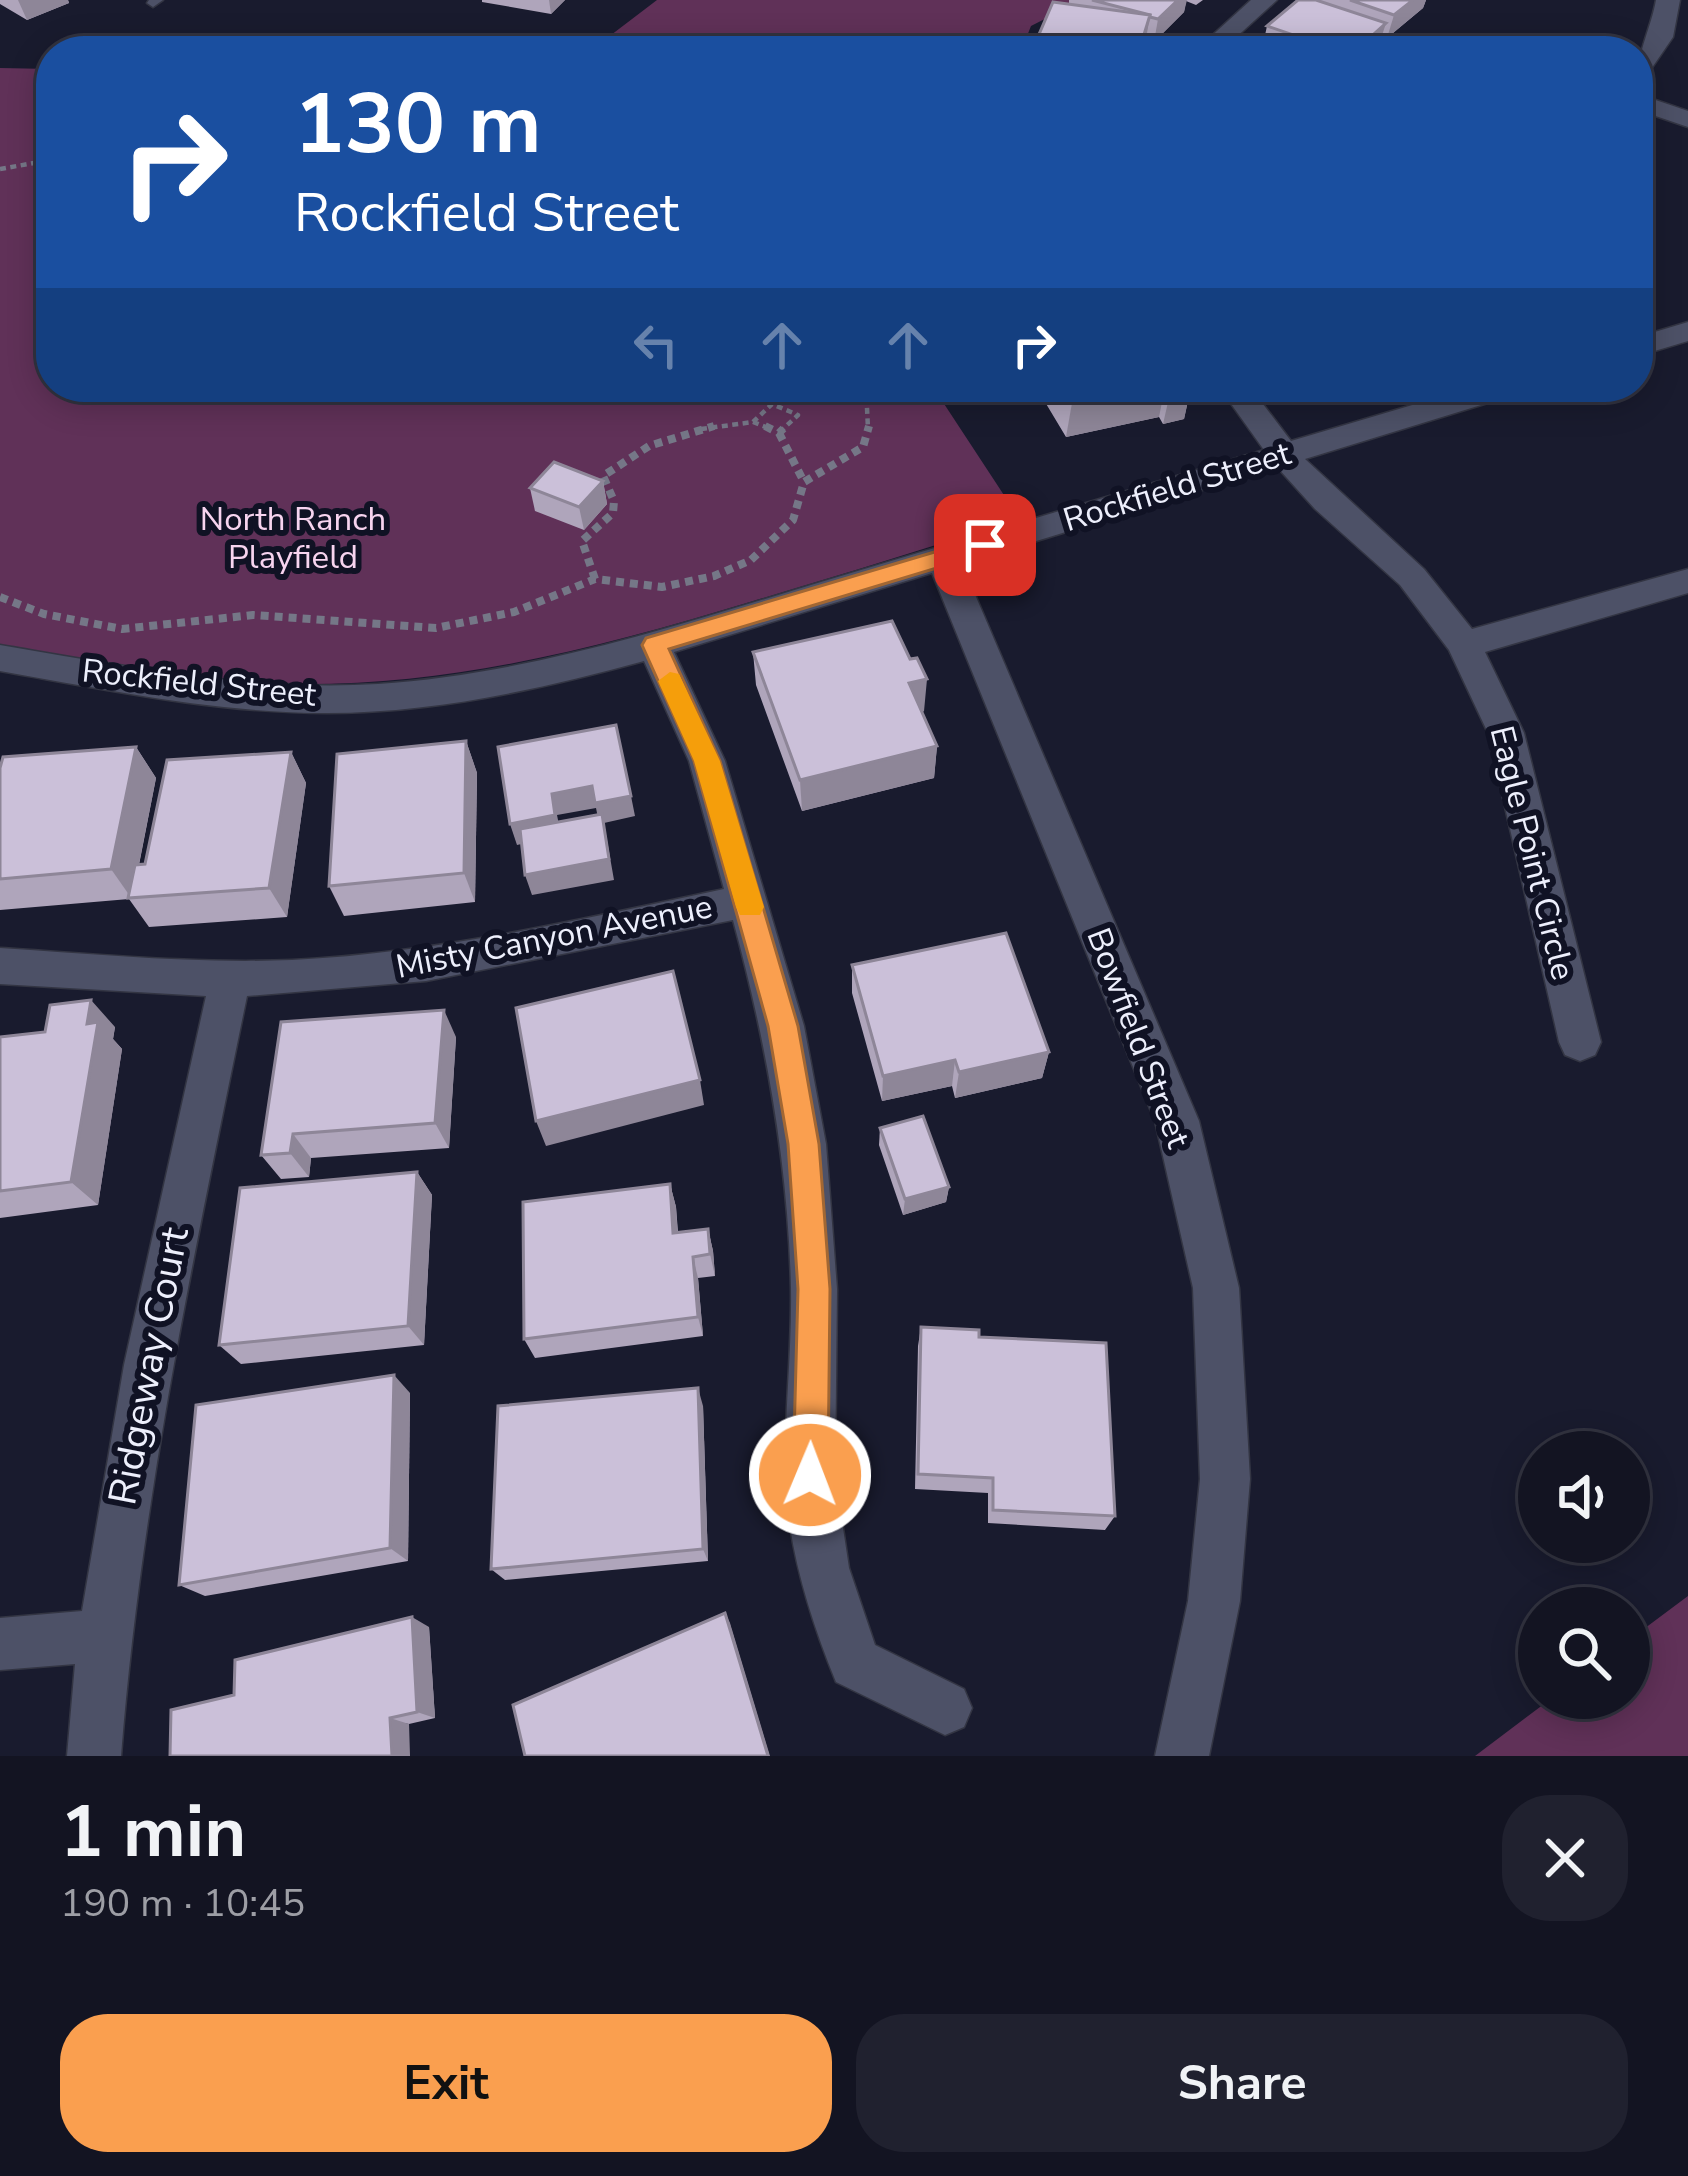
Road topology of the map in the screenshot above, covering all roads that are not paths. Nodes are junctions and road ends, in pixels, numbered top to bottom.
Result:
1 (1265, 0) edge
2 (1668, 0) edge
3 (1224, 36) edge
4 (1653, 48) edge
5 (1653, 107) edge
6 (1688, 119) edge
7 (1688, 332) edge
8 (1653, 342) edge
9 (1245, 402) edge
10 (1457, 402) edge
11 (1284, 455) junction
12 (943, 558) junction
13 (1688, 581) edge
14 (1464, 644) junction
15 (654, 645) junction
16 (0, 658) edge
17 (748, 900) junction
18 (0, 966) edge
19 (230, 979) junction
20 (1580, 1042) dead end
21 (101, 1636) junction
22 (0, 1644) edge
23 (945, 1708) dead end
24 (94, 1756) edge
25 (1182, 1756) edge

1 - 3 street
2 - 4 street
5 - 6 street
7 - 8 street
9 - 11 street, Eagle Point Circle
10 - 11 street, Rockfield Street
11 - 12 street, Rockfield Street
11 - 14 street, Eagle Point Circle
12 - 15 street, Rockfield Street
12 - 25 street, Bowfield Street
13 - 14 street
14 - 20 street, Eagle Point Circle
15 - 16 street, Rockfield Street
15 - 17 street
17 - 19 street, Misty Canyon Avenue
17 - 23 street
18 - 19 street, Misty Canyon Avenue
19 - 21 street, Ridgeway Court
21 - 22 street
21 - 24 street, Ridgeway Court

